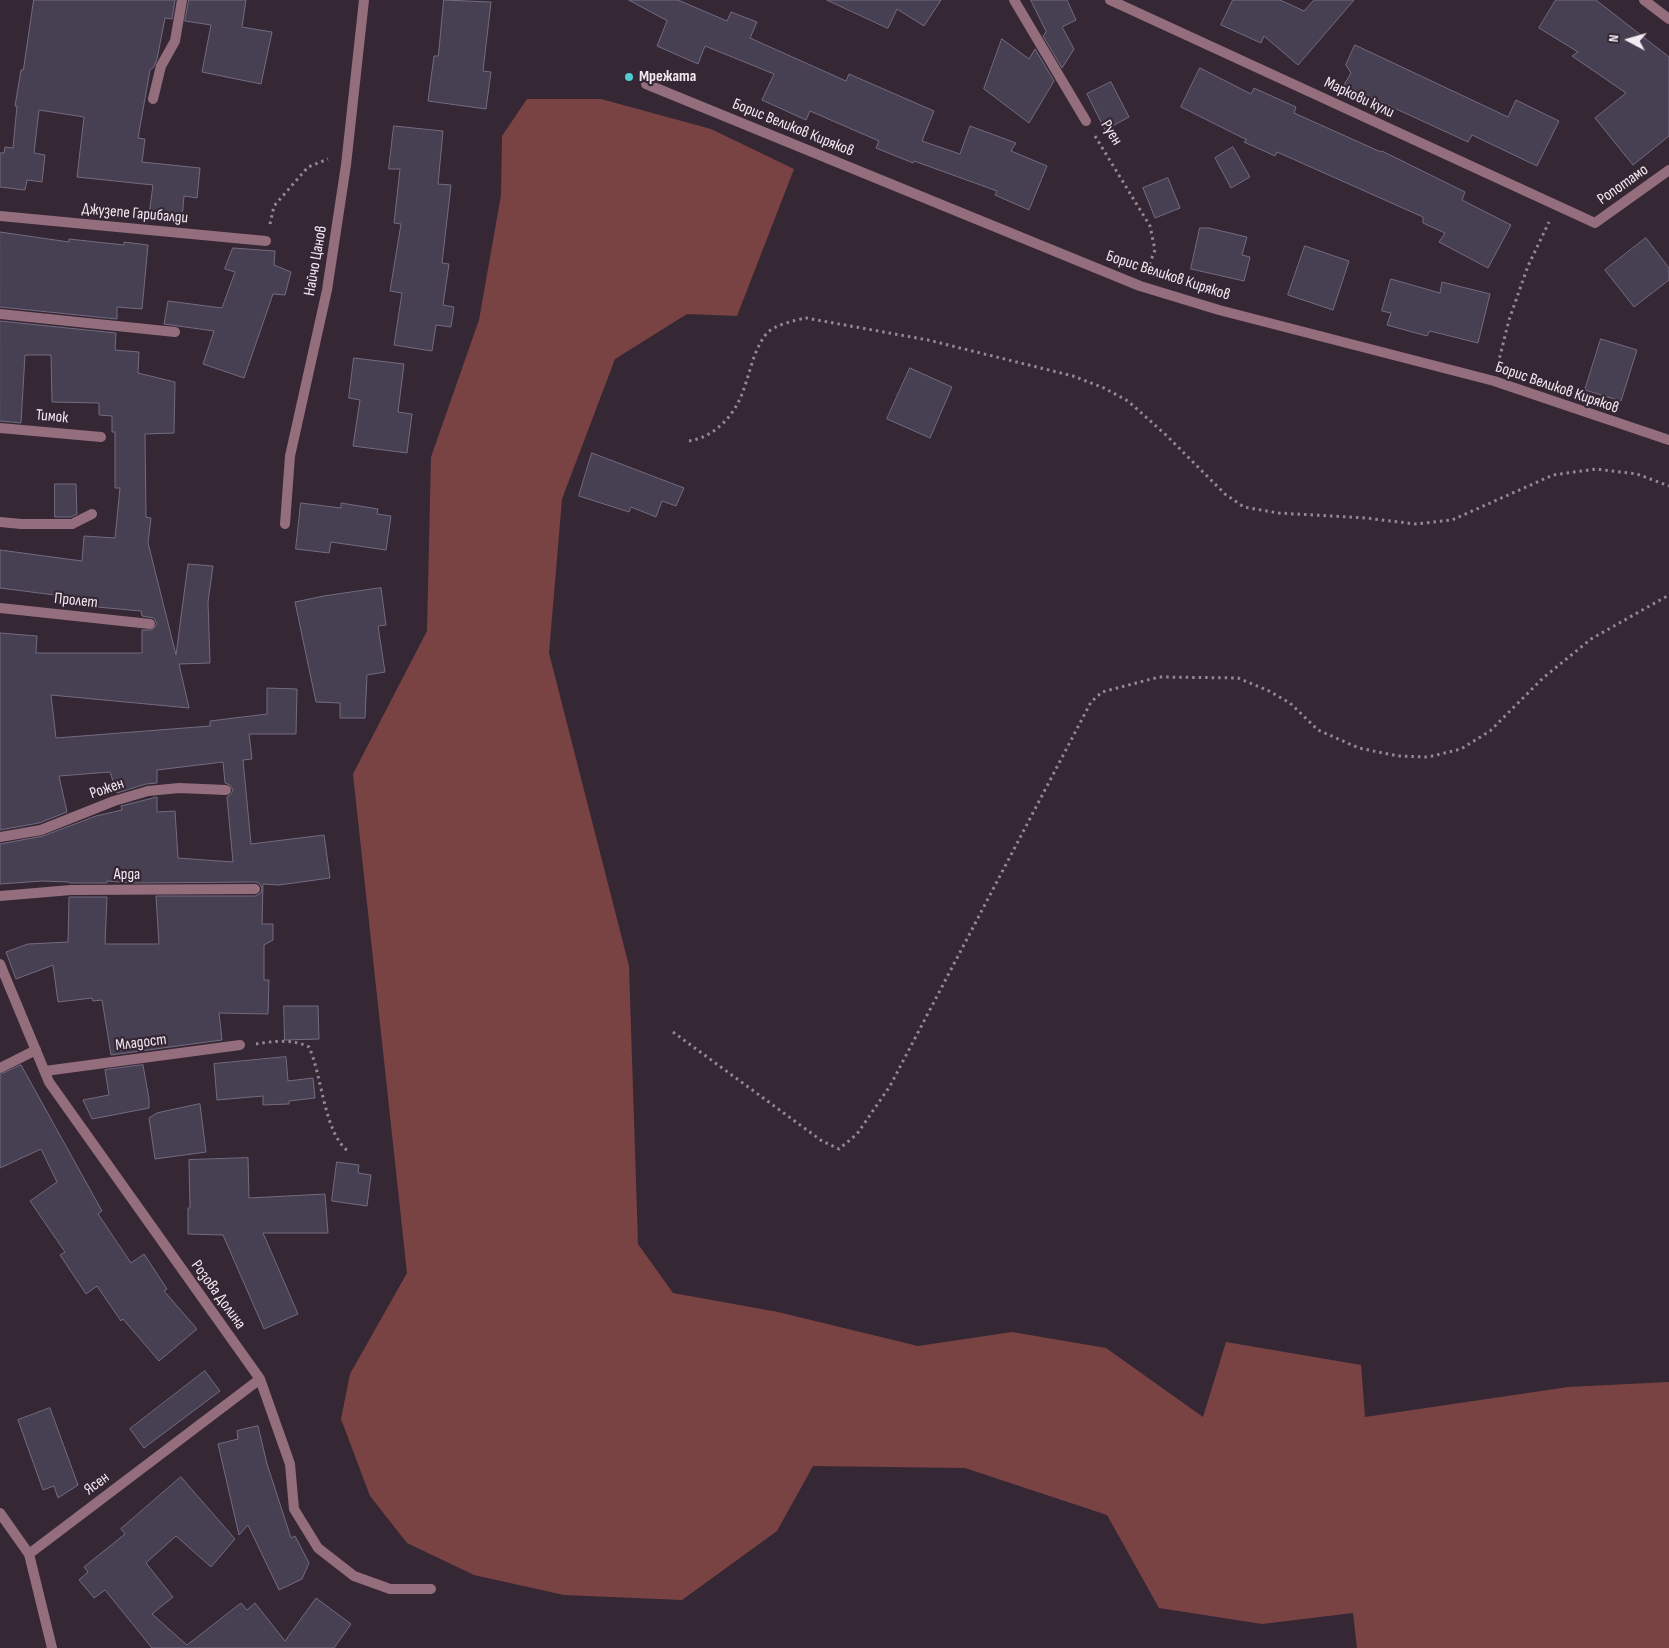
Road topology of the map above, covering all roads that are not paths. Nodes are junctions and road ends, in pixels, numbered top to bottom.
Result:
1 (182, 0) edge
2 (364, 0) edge
3 (1014, 0) edge
4 (1110, 0) edge
5 (1644, 0) edge
6 (1669, 19) edge
7 (646, 84) dead end
8 (153, 99) dead end
9 (1086, 121) road end
10 (1669, 170) edge
11 (0, 216) edge
12 (1595, 223) joint
13 (266, 241) road end
14 (0, 314) edge
15 (175, 332) dead end
16 (0, 428) edge
17 (101, 436) dead end
18 (1669, 440) edge
19 (92, 514) dead end
20 (0, 522) edge
21 (285, 524) dead end
22 (0, 608) edge
23 (150, 624) dead end
24 (226, 790) dead end
25 (0, 837) edge
26 (255, 889) dead end
27 (0, 896) edge
28 (0, 964) edge
29 (240, 1045) road end
30 (36, 1050) junction
31 (0, 1068) edge
32 (45, 1071) junction
33 (260, 1378) junction
34 (0, 1513) edge
35 (29, 1554) junction
36 (432, 1589) dead end
37 (52, 1648) edge

1 - 8 street
2 - 21 street, Найчо Цанов
3 - 9 street, Руен
4 - 12 street, Маркови кули
5 - 6 street
7 - 18 street, Борис Великов Киряков
10 - 12 street, Ропотамо
11 - 13 street, Джузепе Гарибалди
14 - 15 street
16 - 17 street, Тимок
19 - 20 street
22 - 23 street, Пролет
24 - 25 street, Рожен
26 - 27 street, Арда
28 - 30 street, Розова Долина
29 - 32 street, Младост
30 - 31 street
30 - 32 street, Розова Долина
32 - 33 street, Розова Долина
33 - 35 street, Ясен
33 - 36 street, Розова Долина
34 - 35 street
35 - 37 street

